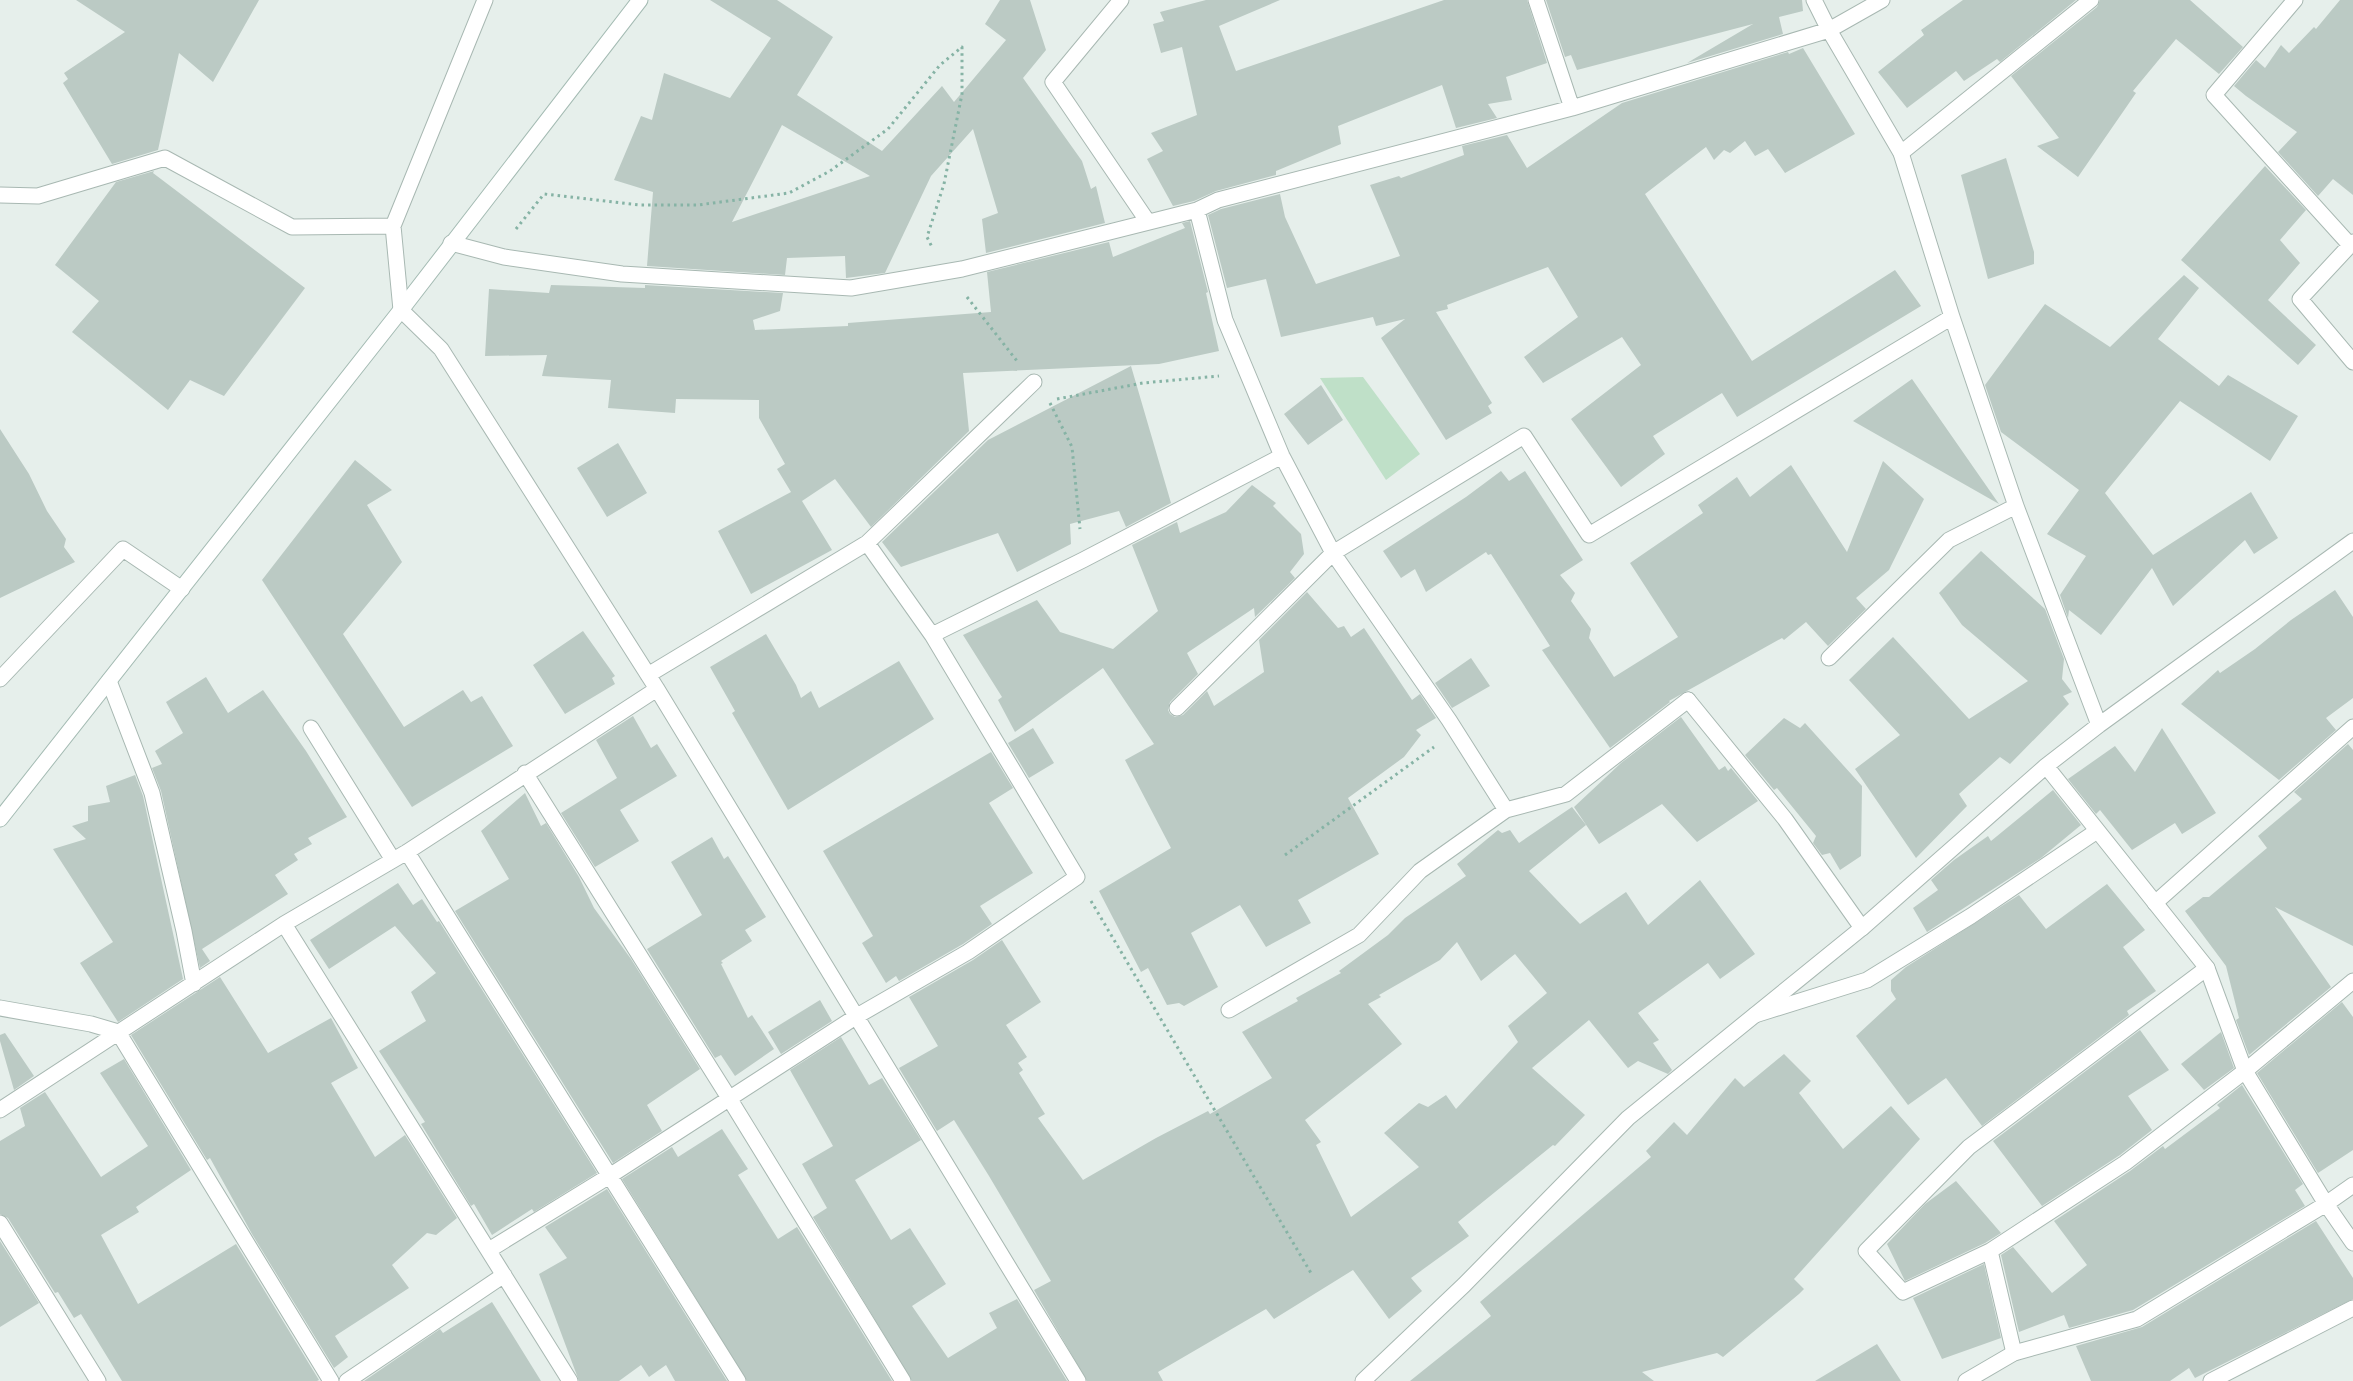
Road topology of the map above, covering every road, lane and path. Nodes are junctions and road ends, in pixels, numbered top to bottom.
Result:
1 (485, 0) edge
2 (640, 0) edge
3 (1536, 0) edge
4 (1814, 0) edge
5 (1882, 0) edge
6 (2091, 0) edge
7 (2295, 0) edge
8 (1124, 1) edge
9 (1828, 30) junction
10 (1572, 108) junction
11 (1901, 153) junction
12 (0, 195) edge
13 (1197, 210) junction
14 (1148, 222) junction
15 (393, 226) junction
16 (451, 243) junction
17 (2352, 243) edge
18 (495, 255) junction
19 (948, 271) junction
20 (401, 310) junction
21 (1952, 317) junction
22 (2353, 362) edge
23 (1248, 374) junction
24 (1034, 382) dead end
25 (1049, 400) dead end
26 (1282, 456) junction
27 (2016, 506) junction
28 (2353, 541) edge
29 (867, 543) junction
30 (1333, 553) junction
31 (182, 589) junction
32 (932, 635) junction
33 (1829, 658) dead end
34 (648, 675) junction
35 (0, 679) edge
36 (109, 682) junction
37 (657, 689) junction
38 (1177, 708) dead end
39 (2099, 725) junction
40 (2353, 727) edge
41 (312, 728) dead end
42 (1456, 732) junction
43 (2046, 766) junction
44 (525, 773) junction
45 (1506, 810) junction
46 (0, 819) edge
47 (2097, 831) junction
48 (407, 852) junction
49 (1285, 855) dead end
50 (393, 860) junction
51 (1077, 877) junction
52 (2155, 903) junction
53 (284, 924) junction
54 (1862, 928) junction
55 (2207, 968) junction
56 (2353, 981) edge
57 (194, 984) junction
58 (0, 1008) edge
59 (1229, 1010) dead end
60 (1756, 1015) junction
61 (857, 1016) junction
62 (118, 1032) junction
63 (2245, 1071) junction
64 (729, 1098) junction
65 (0, 1110) edge
66 (611, 1175) junction
67 (2353, 1185) edge
68 (2326, 1204) junction
69 (0, 1223) edge
70 (2353, 1243) edge
71 (489, 1250) junction
72 (1990, 1251) junction
73 (1311, 1274) dead end
74 (504, 1275) junction
75 (2353, 1308) edge
76 (2014, 1353) junction
77 (98, 1381) edge
78 (331, 1381) edge
79 (347, 1381) edge
80 (570, 1381) edge
81 (738, 1381) edge
82 (903, 1381) edge
83 (1078, 1381) edge
84 (1363, 1381) edge
85 (1966, 1381) edge
86 (2211, 1381) edge

1 - 15 street
2 - 16 street
3 - 10 street
4 - 9 street
5 - 9 street
6 - 11 street
7 - 17 street
8 - 14 street
9 - 10 street
9 - 11 street
10 - 13 street
11 - 21 street
12 - 15 street
13 - 14 street
13 - 23 street
14 - 19 street
15 - 20 street
16 - 18 street
16 - 20 street
17 - 22 street
18 - 19 street
18 - 19 path
20 - 31 street
20 - 34 street
21 - 27 street
21 - 30 street
23 - 25 path
23 - 26 street
24 - 29 street
26 - 30 street
26 - 32 street
27 - 33 street
27 - 39 street
28 - 39 street
29 - 32 street
29 - 34 street
30 - 38 street
30 - 42 street
31 - 35 street
31 - 36 street
32 - 51 street
34 - 37 street
36 - 46 street
36 - 57 street
37 - 44 street
37 - 61 street
39 - 43 street
40 - 52 street
41 - 50 street
42 - 45 street
42 - 49 path
43 - 47 street
43 - 54 street
44 - 48 street
44 - 64 street
45 - 54 street
45 - 59 street
47 - 52 street
47 - 60 street
48 - 50 street
48 - 66 street
50 - 53 street
51 - 61 street
51 - 73 path
52 - 55 street
53 - 57 street
53 - 71 street
54 - 60 street
55 - 63 street
55 - 72 street
56 - 63 street
57 - 62 street
58 - 62 street
60 - 84 street
61 - 64 street
61 - 83 street
62 - 65 street
62 - 78 street
63 - 68 street
63 - 72 street
64 - 66 street
64 - 82 street
66 - 71 street
66 - 81 street
67 - 68 street
68 - 70 street
68 - 76 street
69 - 77 street
71 - 74 street
72 - 76 street
74 - 79 street
74 - 80 street
75 - 86 street
76 - 85 street

